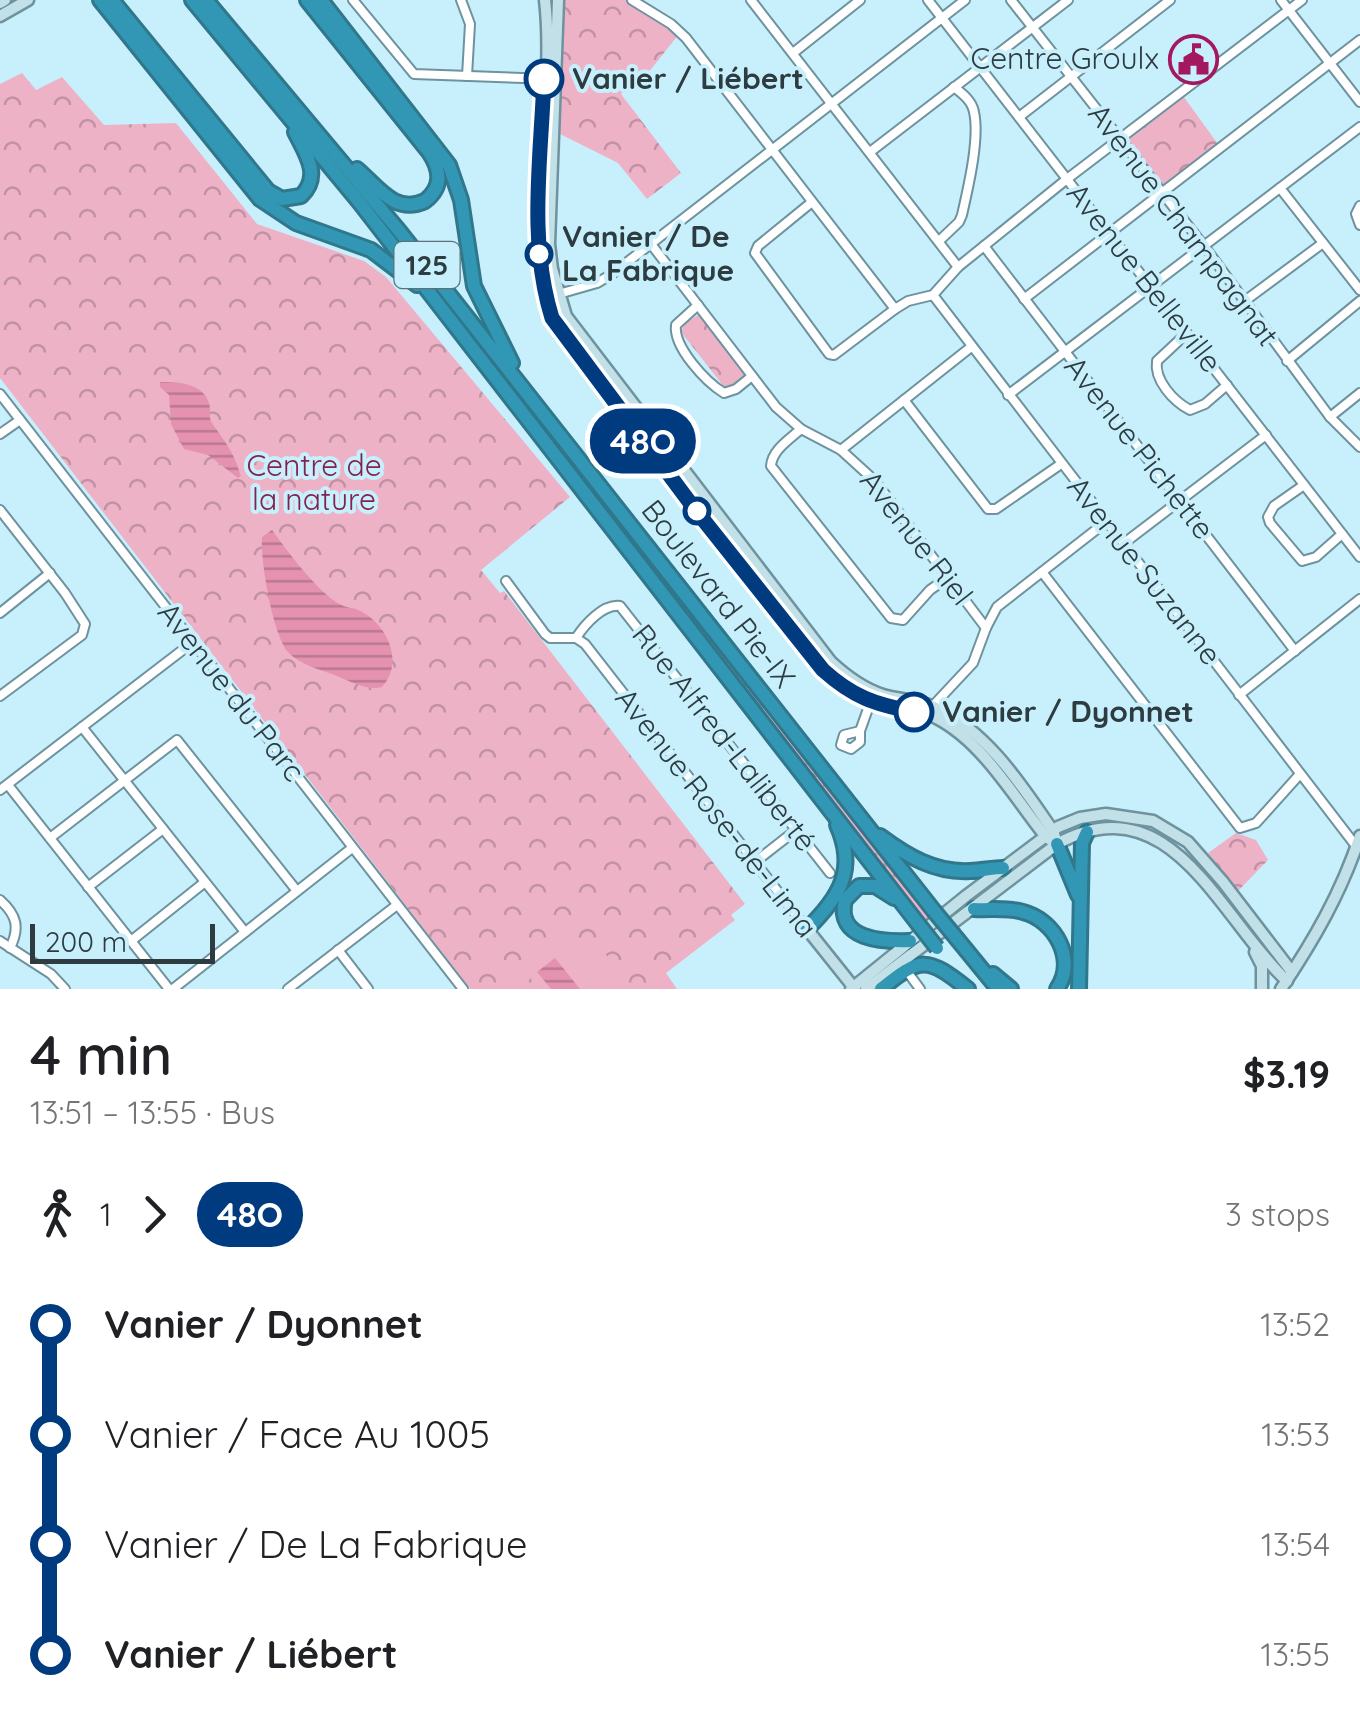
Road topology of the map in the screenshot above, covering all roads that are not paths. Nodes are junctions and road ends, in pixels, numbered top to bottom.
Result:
1 (28, 0) edge
2 (100, 0) edge
3 (112, 0) edge
4 (192, 0) edge
5 (206, 0) edge
6 (307, 0) edge
7 (322, 0) edge
8 (353, 0) edge
9 (461, 0) edge
10 (545, 0) edge
11 (558, 0) edge
12 (632, 0) edge
13 (860, 0) edge
14 (928, 0) edge
15 (966, 0) edge
16 (1011, 0) edge
17 (1068, 0) edge
18 (1170, 0) edge
19 (1281, 0) edge
20 (1302, 0) edge
21 (753, 1) edge
22 (1290, 10) junction
23 (0, 16) edge
24 (942, 18) junction
25 (1032, 28) junction
26 (1360, 40) edge
27 (793, 53) junction
28 (1330, 63) junction
29 (980, 67) junction
30 (467, 76) junction
31 (1070, 78) junction
32 (550, 79) junction
33 (954, 88) junction
34 (1360, 102) edge
35 (832, 104) junction
36 (285, 112) junction
37 (1019, 117) junction
38 (1360, 127) edge
39 (1118, 140) junction
40 (328, 145) junction
41 (772, 150) junction
42 (870, 152) junction
43 (1067, 179) junction
44 (1280, 188) junction
45 (1161, 193) junction
46 (812, 202) junction
47 (1360, 206) edge
48 (1360, 225) edge
49 (1110, 233) junction
50 (939, 242) junction
51 (1323, 242) junction
52 (650, 244) junction
53 (984, 246) junction
54 (1204, 246) junction
55 (958, 267) junction
56 (1151, 286) junction
57 (1360, 290) edge
58 (932, 295) junction
59 (552, 296) junction
60 (1024, 299) junction
61 (1360, 301) edge
62 (437, 302) junction
63 (1242, 303) junction
64 (698, 305) junction
65 (895, 309) junction
66 (1187, 334) junction
67 (971, 347) junction
68 (1065, 352) junction
69 (1286, 360) junction
70 (752, 376) junction
71 (1227, 386) junction
72 (524, 388) junction
73 (0, 394) edge
74 (1360, 394) edge
75 (1008, 395) junction
76 (904, 400) junction
77 (1330, 417) junction
78 (20, 420) junction
79 (801, 429) junction
80 (0, 434) edge
81 (1266, 435) junction
82 (1360, 447) edge
83 (840, 450) junction
84 (1061, 464) junction
85 (1304, 485) junction
86 (1180, 501) junction
87 (0, 510) edge
88 (3, 522) edge
89 (1106, 522) junction
90 (1342, 534) junction
91 (1123, 544) junction
92 (1360, 558) edge
93 (1042, 572) junction
94 (50, 574) junction
95 (947, 578) junction
96 (506, 581) dead end
97 (1360, 599) edge
98 (0, 613) edge
99 (986, 628) junction
100 (576, 638) junction
101 (192, 642) junction
102 (1295, 650) junction
103 (1239, 694) junction
104 (0, 696) edge
105 (873, 697) junction
106 (929, 710) junction
107 (82, 727) junction
108 (860, 730) dead end
109 (1300, 774) junction
110 (123, 779) junction
111 (4, 788) edge
112 (828, 804) junction
113 (868, 828) junction
114 (163, 829) junction
115 (796, 830) junction
116 (1086, 832) junction
117 (1052, 837) junction
118 (50, 838) junction
119 (1358, 842) edge
120 (352, 848) junction
121 (756, 862) junction
122 (1003, 868) junction
123 (830, 874) dead end
124 (206, 882) junction
125 (88, 887) junction
126 (297, 891) junction
127 (0, 900) edge
128 (1080, 902) junction
129 (902, 904) junction
130 (397, 906) junction
131 (974, 909) junction
132 (807, 929) junction
133 (245, 932) junction
134 (1244, 934) junction
135 (0, 941) edge
136 (131, 941) junction
137 (910, 941) junction
138 (10, 948) junction
139 (338, 950) junction
140 (1280, 955) junction
141 (971, 957) junction
142 (1302, 958) junction
143 (909, 974) dead end
144 (1287, 981) edge
145 (66, 989) edge
146 (171, 989) edge
147 (288, 989) edge
148 (368, 989) edge
149 (462, 989) edge
150 (856, 989) edge
151 (880, 989) edge
152 (920, 989) edge
153 (970, 989) edge
154 (998, 989) edge
155 (1011, 989) edge
156 (1058, 989) edge
157 (1078, 989) edge
158 (1262, 989) edge

1 - 23 street
2 - 62 highway
3 - 36 highway
4 - 36 highway, Boulevard Pie-IX / 125
5 - 40 highway, Boulevard Pie-IX / 125
6 - 40 highway
7 - 72 highway
8 - 30 street
9 - 30 street
10 - 32 street
11 - 32 street
12 - 41 street
13 - 27 street
14 - 24 street, Avenue Belleville
15 - 24 street
16 - 25 street, Avenue Champagnat
17 - 25 street
18 - 31 street
19 - 22 street
20 - 22 street
21 - 27 street
22 - 28 street
22 - 39 street
24 - 29 street, Avenue Belleville
24 - 35 street
25 - 29 street
25 - 31 street, Avenue Champagnat
26 - 28 street
27 - 35 street
28 - 34 street
28 - 45 street
29 - 33 street
29 - 37 street, Avenue Belleville
30 - 32 street
31 - 37 street
31 - 39 street, Avenue Champagnat
32 - 59 street
33 - 42 street
33 - 50 street
35 - 41 street
35 - 42 street
36 - 62 highway, Boulevard Pie-IX / 125
37 - 43 street, Avenue Belleville
38 - 44 street
39 - 43 street
39 - 45 street, Avenue Champagnat
40 - 72 highway, Boulevard Pie-IX / 125
41 - 46 street
41 - 52 street
42 - 50 street
43 - 49 street, Avenue Belleville
43 - 53 street
44 - 51 street
44 - 54 street
45 - 49 street
45 - 54 street, Avenue Champagnat
46 - 65 street
46 - 65 street
47 - 48 street
49 - 56 street, Avenue Belleville
49 - 60 street
50 - 55 street
51 - 57 street
51 - 63 street
52 - 59 street
52 - 64 street, Avenue Riel
53 - 55 street
53 - 60 street, Avenue Pichette
54 - 56 street
54 - 63 street, Avenue Champagnat
55 - 58 street
56 - 66 street, Avenue Belleville
56 - 68 street
58 - 65 street
58 - 67 street, Avenue Suzanne
59 - 105 street
60 - 68 street, Avenue Pichette
61 - 69 street
62 - 112 highway, Boulevard Pie-IX / 125
63 - 69 street, Avenue Champagnat
64 - 70 street, Avenue Riel
64 - 70 street
66 - 71 street, Avenue Belleville
66 - 71 street
67 - 75 street, Avenue Suzanne
67 - 76 street
68 - 75 street
68 - 86 street, Avenue Pichette
69 - 77 street, Avenue Champagnat
70 - 79 street, Avenue Riel
71 - 81 street, Avenue Belleville
72 - 113 highway, Boulevard Pie-IX / 125
73 - 78 street, Avenue du Parc
74 - 77 street
75 - 84 street, Avenue Suzanne
76 - 83 street
76 - 84 street
77 - 82 street, Avenue Champagnat
78 - 80 street
78 - 101 street, Avenue du Parc
79 - 83 street, Avenue Riel
79 - 95 street
81 - 85 street, Avenue Belleville
81 - 86 street
83 - 95 street, Avenue Riel
84 - 89 street, Avenue Suzanne
85 - 90 street, Avenue Belleville
85 - 90 street
86 - 91 street
86 - 102 street, Avenue Pichette
87 - 88 street
88 - 94 street
89 - 91 street, Avenue Suzanne
89 - 93 street
90 - 92 street, Avenue Belleville
91 - 103 street, Avenue Suzanne
93 - 99 street
93 - 109 street
94 - 98 street
94 - 104 street
95 - 99 street, Avenue Riel
96 - 100 street
97 - 102 street
99 - 106 street
100 - 115 street, Rue Alfred-Laliberté
100 - 121 street, Avenue Rose-de-Lima
101 - 107 street
101 - 120 street, Avenue du Parc
102 - 103 street
103 - 109 street, Avenue Suzanne
105 - 106 street
105 - 108 street
106 - 117 street
107 - 110 street
107 - 111 street
109 - 119 street, Avenue Suzanne
110 - 114 street
110 - 118 street
110 - 126 street
111 - 118 street
112 - 129 highway, Boulevard Pie-IX / 125
112 - 132 highway
113 - 122 highway
113 - 141 highway, Boulevard Pie-IX / 125, bridge
114 - 124 street
114 - 125 street
115 - 121 street
115 - 123 street, Rue Alfred-Laliberté
116 - 117 street
116 - 128 highway
116 - 134 street
117 - 122 street
117 - 128 highway
117 - 131 street
117 - 140 street
118 - 125 street
119 - 142 street
120 - 126 street
120 - 130 street, Avenue du Parc
121 - 132 street, Avenue Rose-de-Lima
122 - 137 street
124 - 133 street
124 - 136 street
125 - 136 street
126 - 133 street
127 - 138 street
128 - 157 highway
129 - 137 highway
129 - 153 highway, Boulevard Pie-IX / 125, bridge
130 - 139 street
130 - 149 street, Avenue du Parc
131 - 150 street
131 - 156 highway
132 - 150 street, Avenue Rose-de-Lima
133 - 146 street
134 - 144 street
134 - 158 street
135 - 138 street
136 - 146 street
137 - 150 street
138 - 145 street
139 - 147 street
139 - 148 street
140 - 142 street
140 - 144 street
141 - 154 highway, Boulevard Pie-IX / 125
141 - 155 highway
142 - 144 street
143 - 152 street
151 - 153 highway

